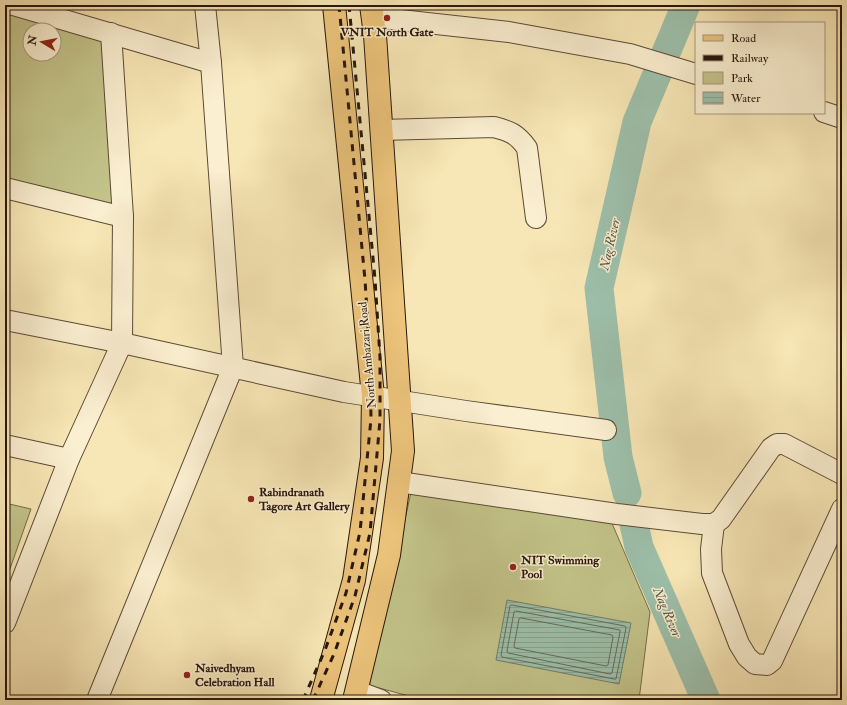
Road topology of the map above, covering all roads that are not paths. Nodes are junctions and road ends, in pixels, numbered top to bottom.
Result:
1 (13, 5) edge
2 (205, 5) edge
3 (334, 5) edge
4 (377, 13) edge
5 (111, 34) junction
6 (211, 63) junction
7 (689, 72) edge
8 (825, 112) edge
9 (842, 118) edge
10 (381, 130) junction
11 (5, 188) edge
12 (123, 217) junction
13 (536, 218) dead end
14 (5, 320) edge
15 (122, 343) junction
16 (233, 367) junction
17 (372, 396) junction
18 (400, 400) junction
19 (606, 430) dead end
20 (5, 445) edge
21 (69, 459) junction
22 (842, 474) edge
23 (399, 482) junction
24 (842, 509) edge
25 (714, 524) junction
26 (5, 623) edge
27 (356, 696) edge
28 (97, 700) edge
29 (321, 700) edge
30 (381, 700) edge

1 - 5 street
2 - 6 street
3 - 17 main road, North Ambazari Road
4 - 7 street
4 - 10 main road
5 - 6 street
5 - 12 street
6 - 16 street
8 - 9 street
10 - 13 street
10 - 18 main road
11 - 12 street
12 - 15 street
14 - 15 street
15 - 16 street
15 - 21 street
16 - 17 street
16 - 28 street
17 - 18 street
17 - 29 main road, North Ambazari Road
18 - 19 street
18 - 23 main road
20 - 21 street
21 - 26 street
22 - 25 street
23 - 25 street
23 - 27 main road
24 - 25 street
27 - 30 street

